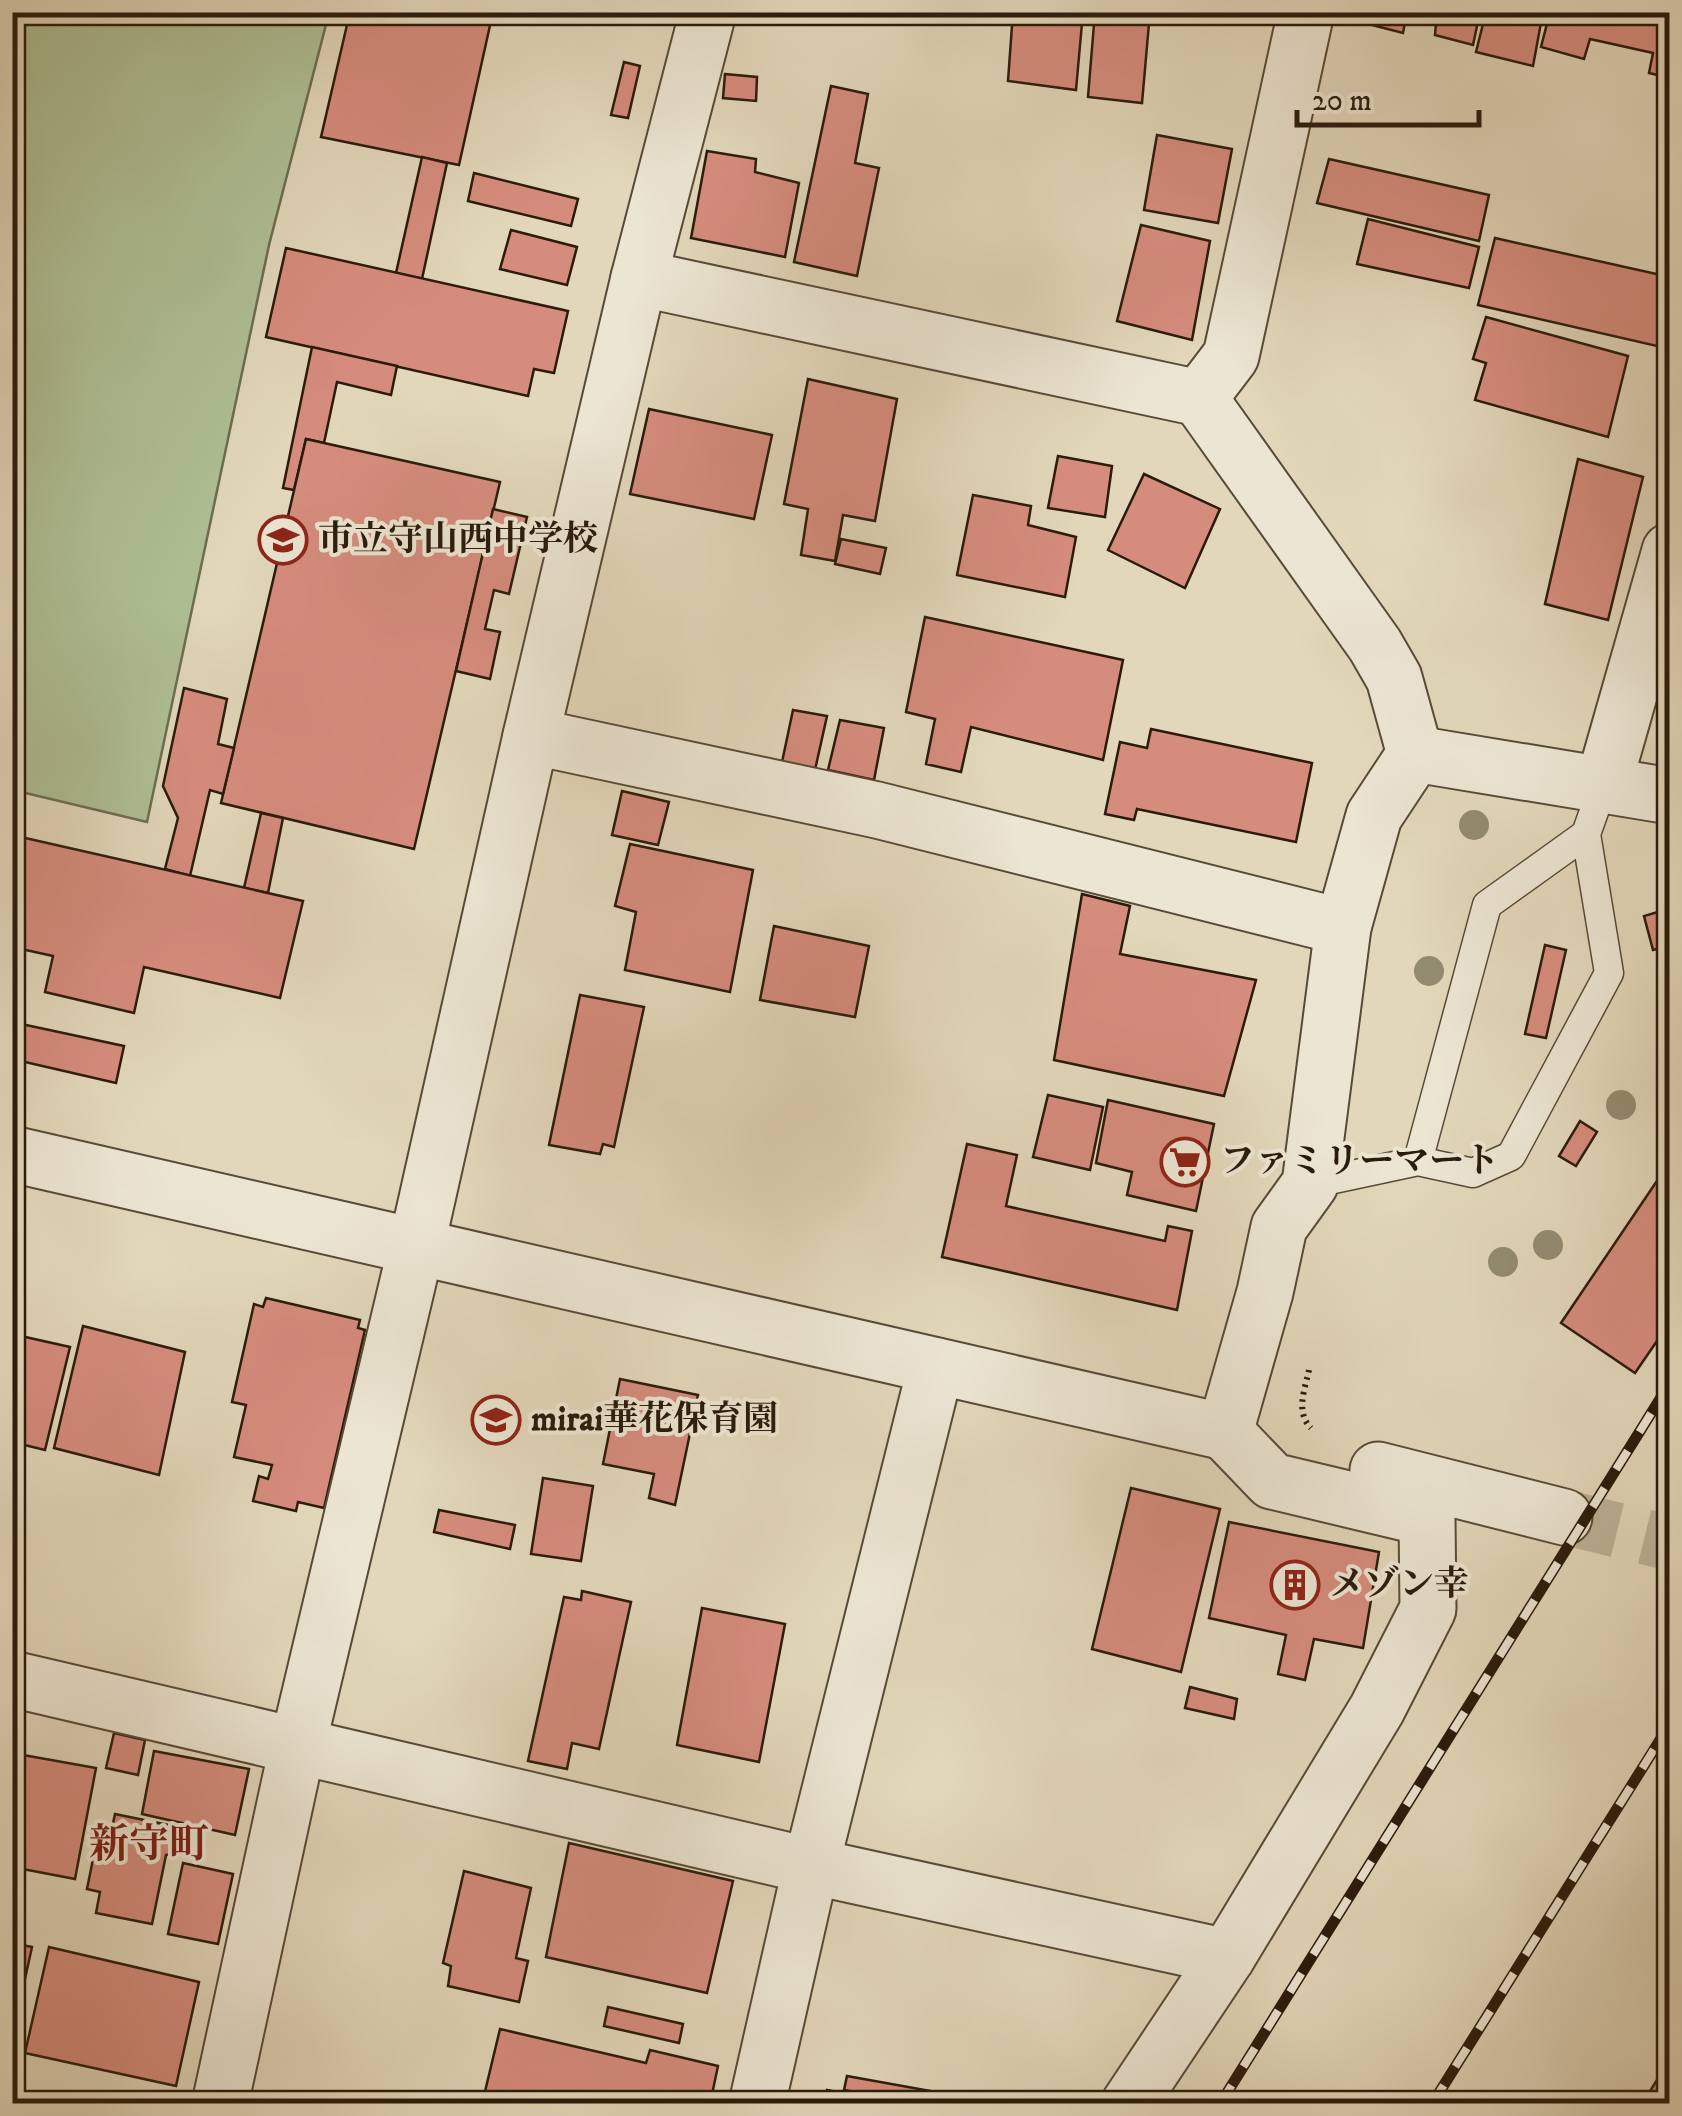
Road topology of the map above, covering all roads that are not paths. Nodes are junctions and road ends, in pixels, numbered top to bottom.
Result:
1 (708, 12) edge
2 (1306, 12) edge
3 (639, 278) junction
4 (1199, 398) junction
5 (1670, 551) edge
6 (531, 736) junction
7 (1415, 754) junction
8 (1670, 796) edge
9 (1594, 810) junction
10 (1343, 928) junction
11 (12, 1154) edge
12 (1418, 1161) junction
13 (1310, 1184) junction
14 (416, 1248) junction
15 (936, 1366) junction
16 (1225, 1432) junction
17 (1564, 1516) tunnel mouth
18 (12, 1679) edge
19 (298, 1744) junction
20 (811, 1866) junction
21 (1227, 1957) junction
22 (220, 2104) edge
23 (757, 2104) edge
24 (1129, 2104) edge

1 - 3 street
2 - 4 street
3 - 4 street
3 - 6 street
4 - 7 street
5 - 9 street
6 - 10 street
6 - 14 street
7 - 9 street
7 - 10 street
8 - 9 street
9 - 12 lane
9 - 12 lane
10 - 13 street
11 - 14 street
12 - 13 lane
13 - 16 street
14 - 15 street
14 - 19 street
15 - 16 street
15 - 20 street
16 - 17 street
16 - 21 street
18 - 19 street
19 - 20 street
19 - 22 street
20 - 21 street
20 - 23 street
21 - 24 street

